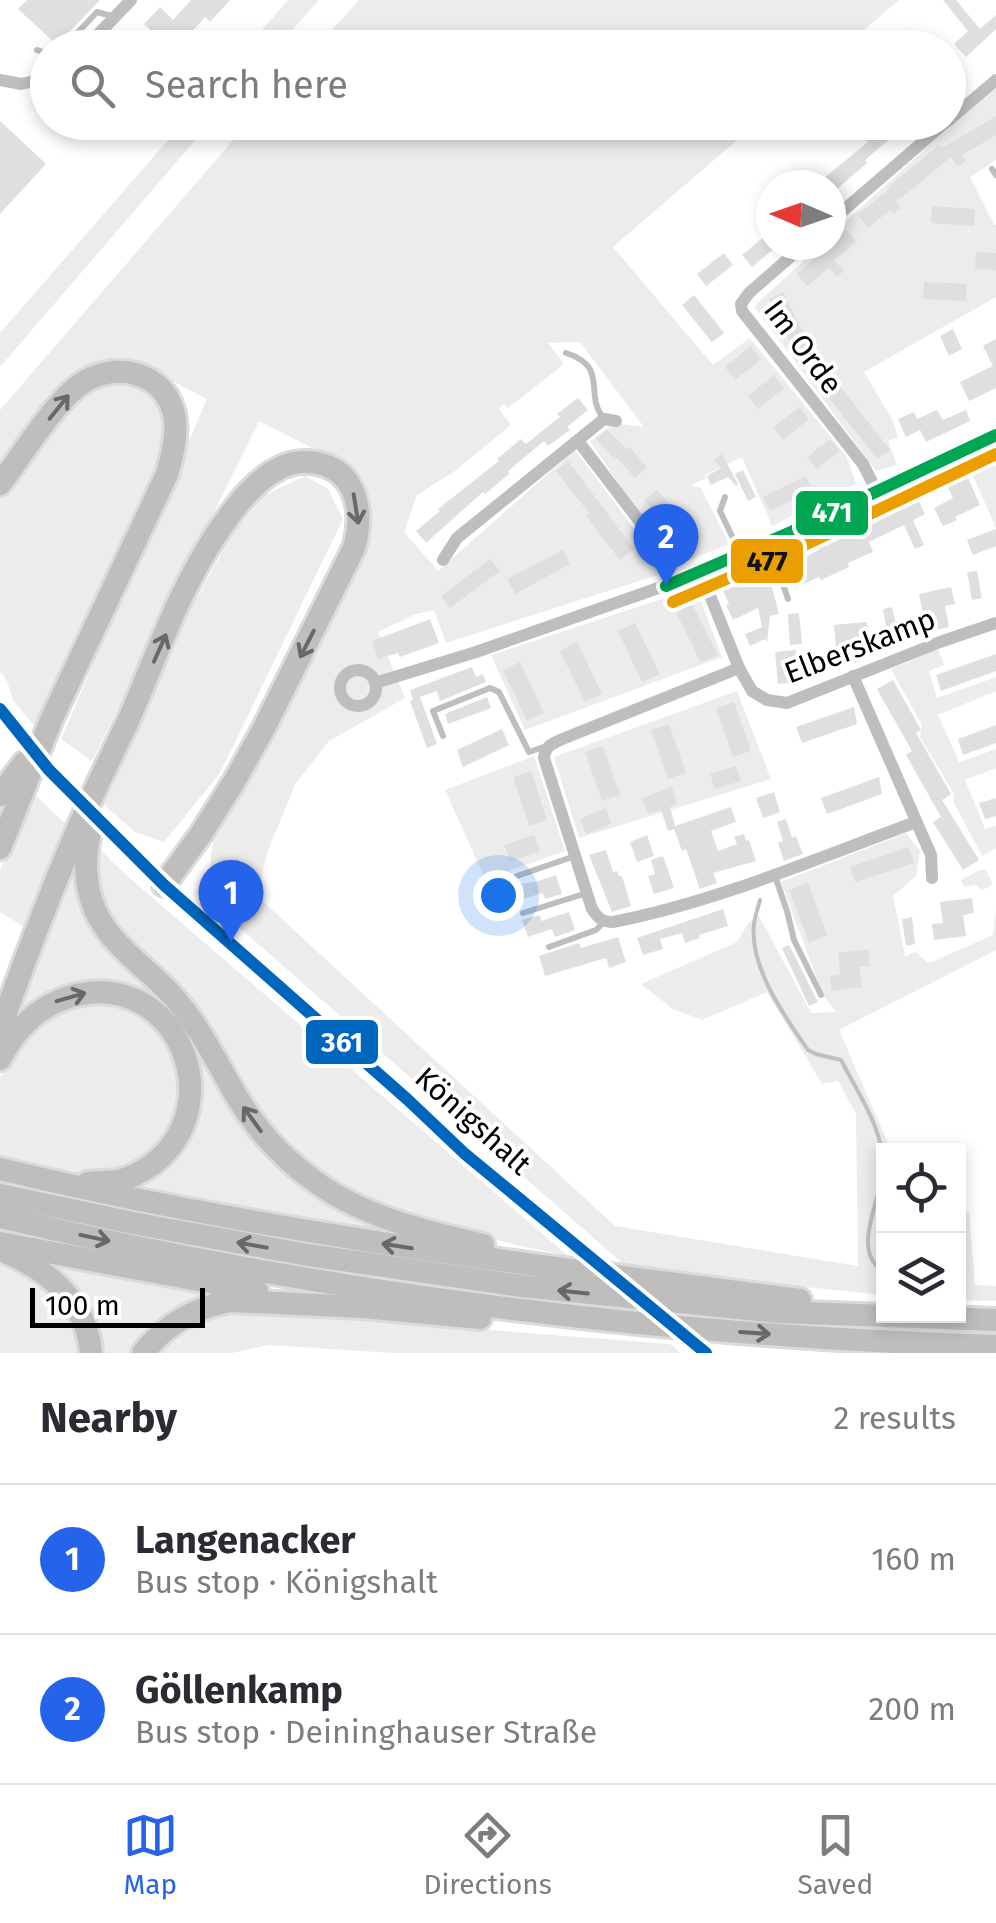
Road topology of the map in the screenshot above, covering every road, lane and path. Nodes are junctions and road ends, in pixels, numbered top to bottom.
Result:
1 (131, 0) edge
2 (115, 16) junction
3 (79, 30) edge
4 (102, 30) edge
5 (0, 80) edge
6 (996, 80) edge
7 (30, 84) edge
8 (966, 106) edge
9 (926, 140) edge
10 (846, 209) edge
11 (787, 260) edge
12 (566, 353) dead end
13 (610, 420) joint
14 (996, 435) edge
15 (578, 440) junction
16 (0, 484) edge
17 (876, 490) junction
18 (725, 496) dead end
19 (772, 541) junction
20 (742, 556) junction
21 (443, 560) dead end
22 (701, 573) junction
23 (674, 583) junction
24 (788, 599) dead end
25 (996, 623) edge
26 (739, 668) junction
27 (853, 676) junction
28 (376, 684) dead end
29 (5, 715) edge
30 (52, 718) junction
31 (442, 736) dead end
32 (120, 738) junction
33 (550, 745) junction
34 (0, 795) edge
35 (916, 822) junction
36 (0, 848) edge
37 (575, 856) junction
38 (774, 875) junction
39 (517, 876) dead end
40 (932, 878) dead end
41 (164, 884) junction
42 (587, 893) junction
43 (524, 913) dead end
44 (604, 922) junction
45 (550, 947) dead end
46 (821, 995) dead end
47 (0, 1029) edge
48 (0, 1059) edge
49 (0, 1169) edge
50 (45, 1180) junction
51 (0, 1194) edge
52 (0, 1218) edge
53 (0, 1247) edge
54 (562, 1269) junction
55 (876, 1305) edge
56 (363, 1307) junction
57 (876, 1316) edge
58 (966, 1319) edge
59 (996, 1320) edge
60 (658, 1325) junction
61 (996, 1346) edge
62 (91, 1353) edge
63 (143, 1353) edge
64 (706, 1353) edge

1 - 2 street
2 - 3 lane
2 - 4 street
5 - 7 street
6 - 8 street
9 - 10 street
11 - 17 street, Im Orde
12 - 13 lane
13 - 15 street
14 - 17 street
15 - 21 street
15 - 23 street
16 -> 30 highway
17 - 19 street
18 - 20 lane
19 - 20 street
19 - 24 lane
20 - 22 street
22 - 23 street
22 - 26 street, Elberskamp
23 - 28 street
25 - 27 street, Elberskamp
26 - 27 street, Elberskamp
26 - 33 street
27 - 35 street
29 - 41 main road, Königshalt, bridge
30 - 34 highway
30 - 36 highway
31 - 33 lane
32 -> 41 highway
32 - 47 highway
54 -> 32 highway
33 - 37 street
35 - 38 street
35 - 40 street
37 - 39 lane
37 - 42 street
38 - 44 street
38 - 46 lane
41 - 64 main road, Königshalt, bridge
42 - 43 lane
42 - 44 street
44 - 45 lane
48 -> 50 highway
49 - 50 highway
54 -> 50 highway
57 -> 51 highway
52 -> 60 highway
53 - 56 highway
53 - 62 highway
54 - 55 highway
56 - 60 highway
56 - 63 highway
58 - 59 highway
60 -> 61 highway

